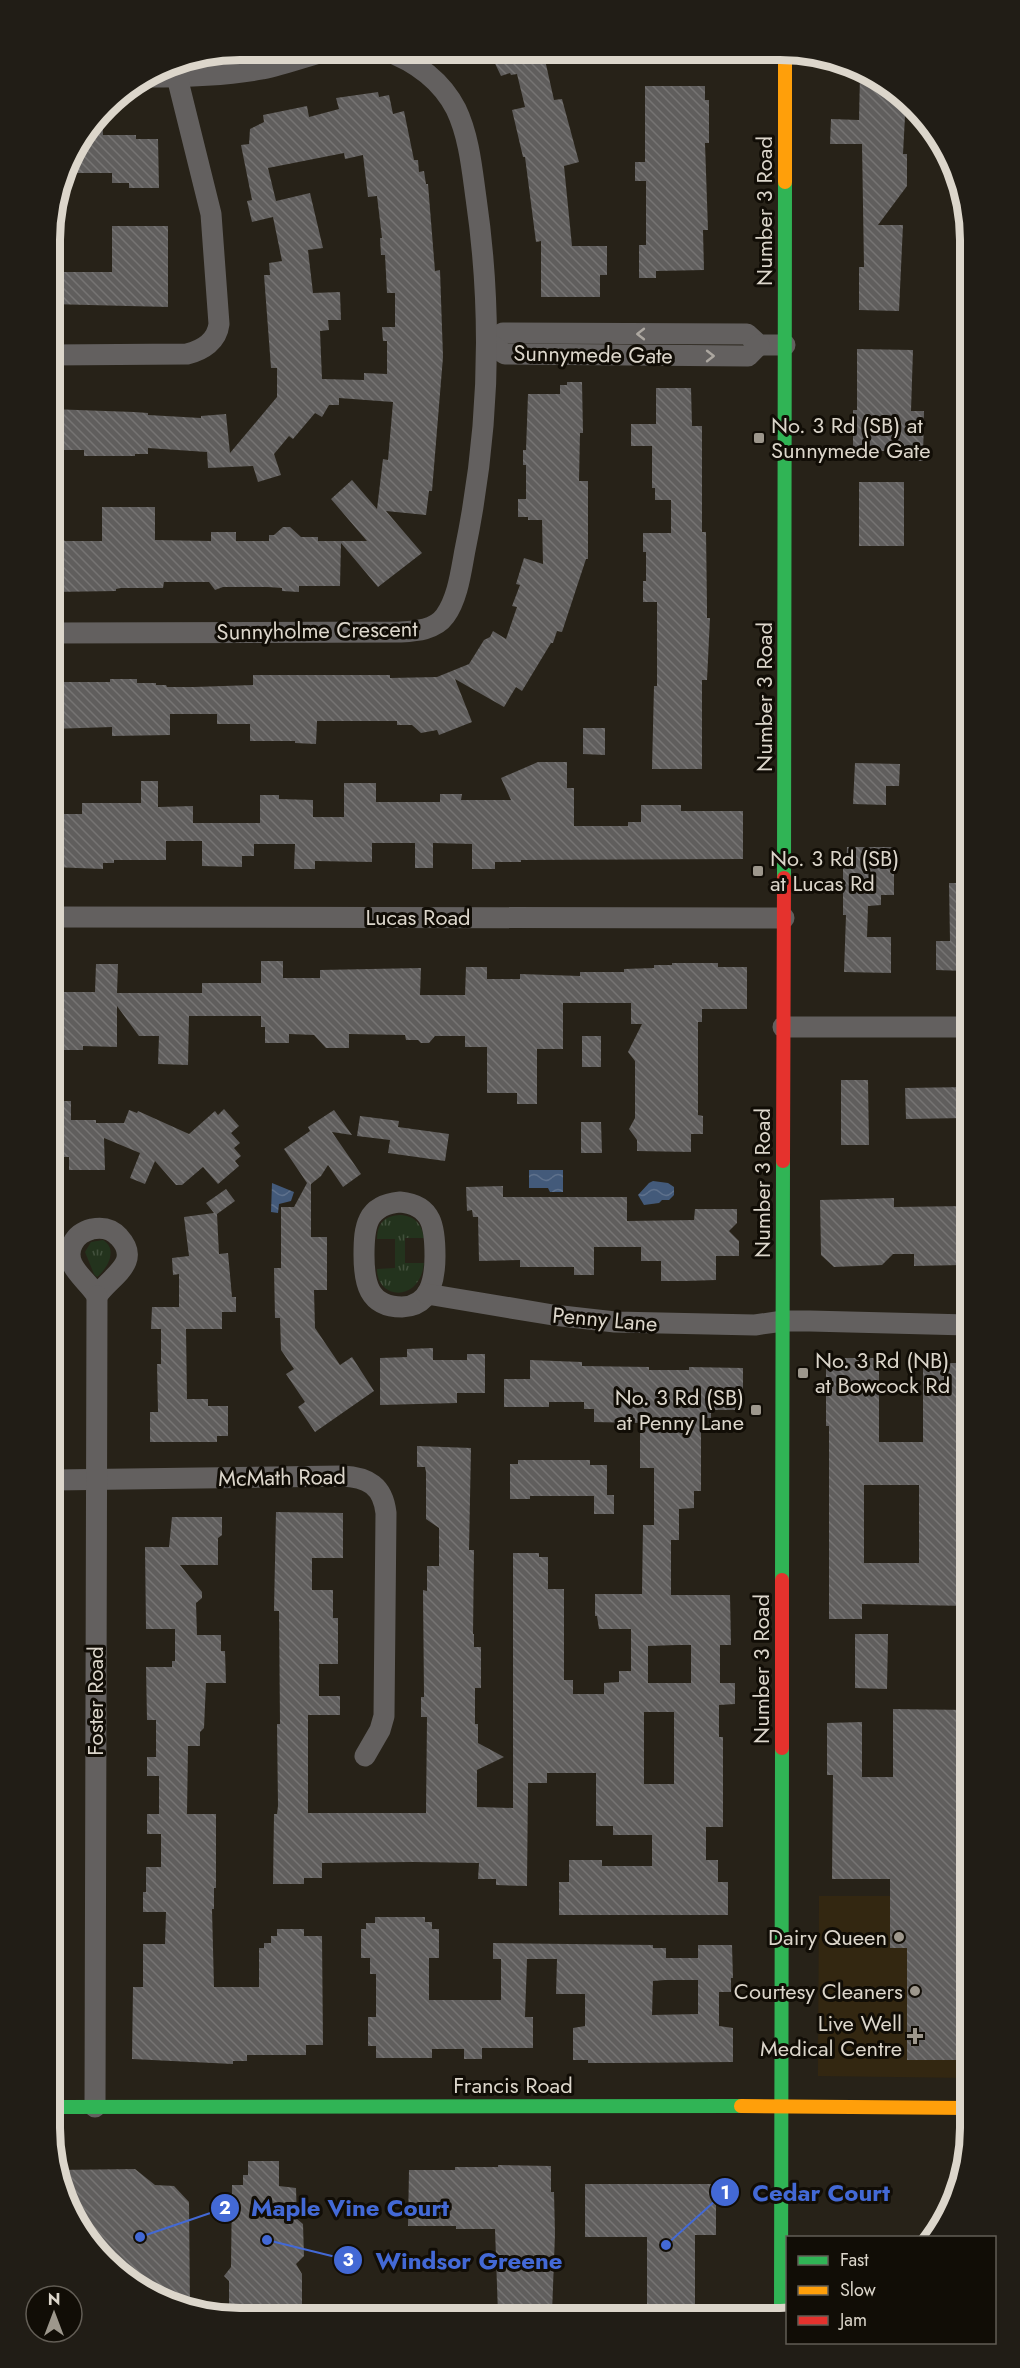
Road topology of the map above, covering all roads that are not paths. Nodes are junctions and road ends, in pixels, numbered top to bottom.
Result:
1 (295, 60) edge
2 (407, 60) edge
3 (785, 60) edge
4 (167, 76) edge
5 (177, 76) junction
6 (487, 342) junction
7 (785, 345) junction
8 (60, 355) edge
9 (60, 633) edge
10 (60, 917) edge
11 (784, 918) junction
12 (783, 1027) junction
13 (960, 1028) edge
14 (428, 1293) junction
15 (97, 1296) dead end
16 (783, 1321) junction
17 (960, 1324) edge
18 (60, 1480) edge
19 (96, 1480) junction
20 (365, 1756) dead end
21 (781, 2106) junction
22 (60, 2107) edge
23 (95, 2107) junction
24 (960, 2108) edge
25 (781, 2308) edge

1 - 5 street
2 - 6 street, Sunnyholme Crescent
3 - 7 main road, Number 3 Road
4 - 5 street
5 - 8 street
6 - 7 street, Sunnymede Gate
6 - 9 street, Sunnyholme Crescent
7 - 11 main road, Number 3 Road
10 - 11 street, Lucas Road
11 - 12 main road, Number 3 Road
12 - 13 street
12 - 16 main road, Number 3 Road
14 - 14 street
14 - 16 street, Penny Lane
15 - 19 street, Foster Road
16 - 17 street, Penny Lane
16 - 21 main road, Number 3 Road
18 - 19 street, McMath Road
19 - 20 street, McMath Road
19 - 23 street, Foster Road
21 - 23 main road, Francis Road
21 - 24 main road, Francis Road
21 - 25 main road, Number 3 Road
22 - 23 main road, Francis Road

